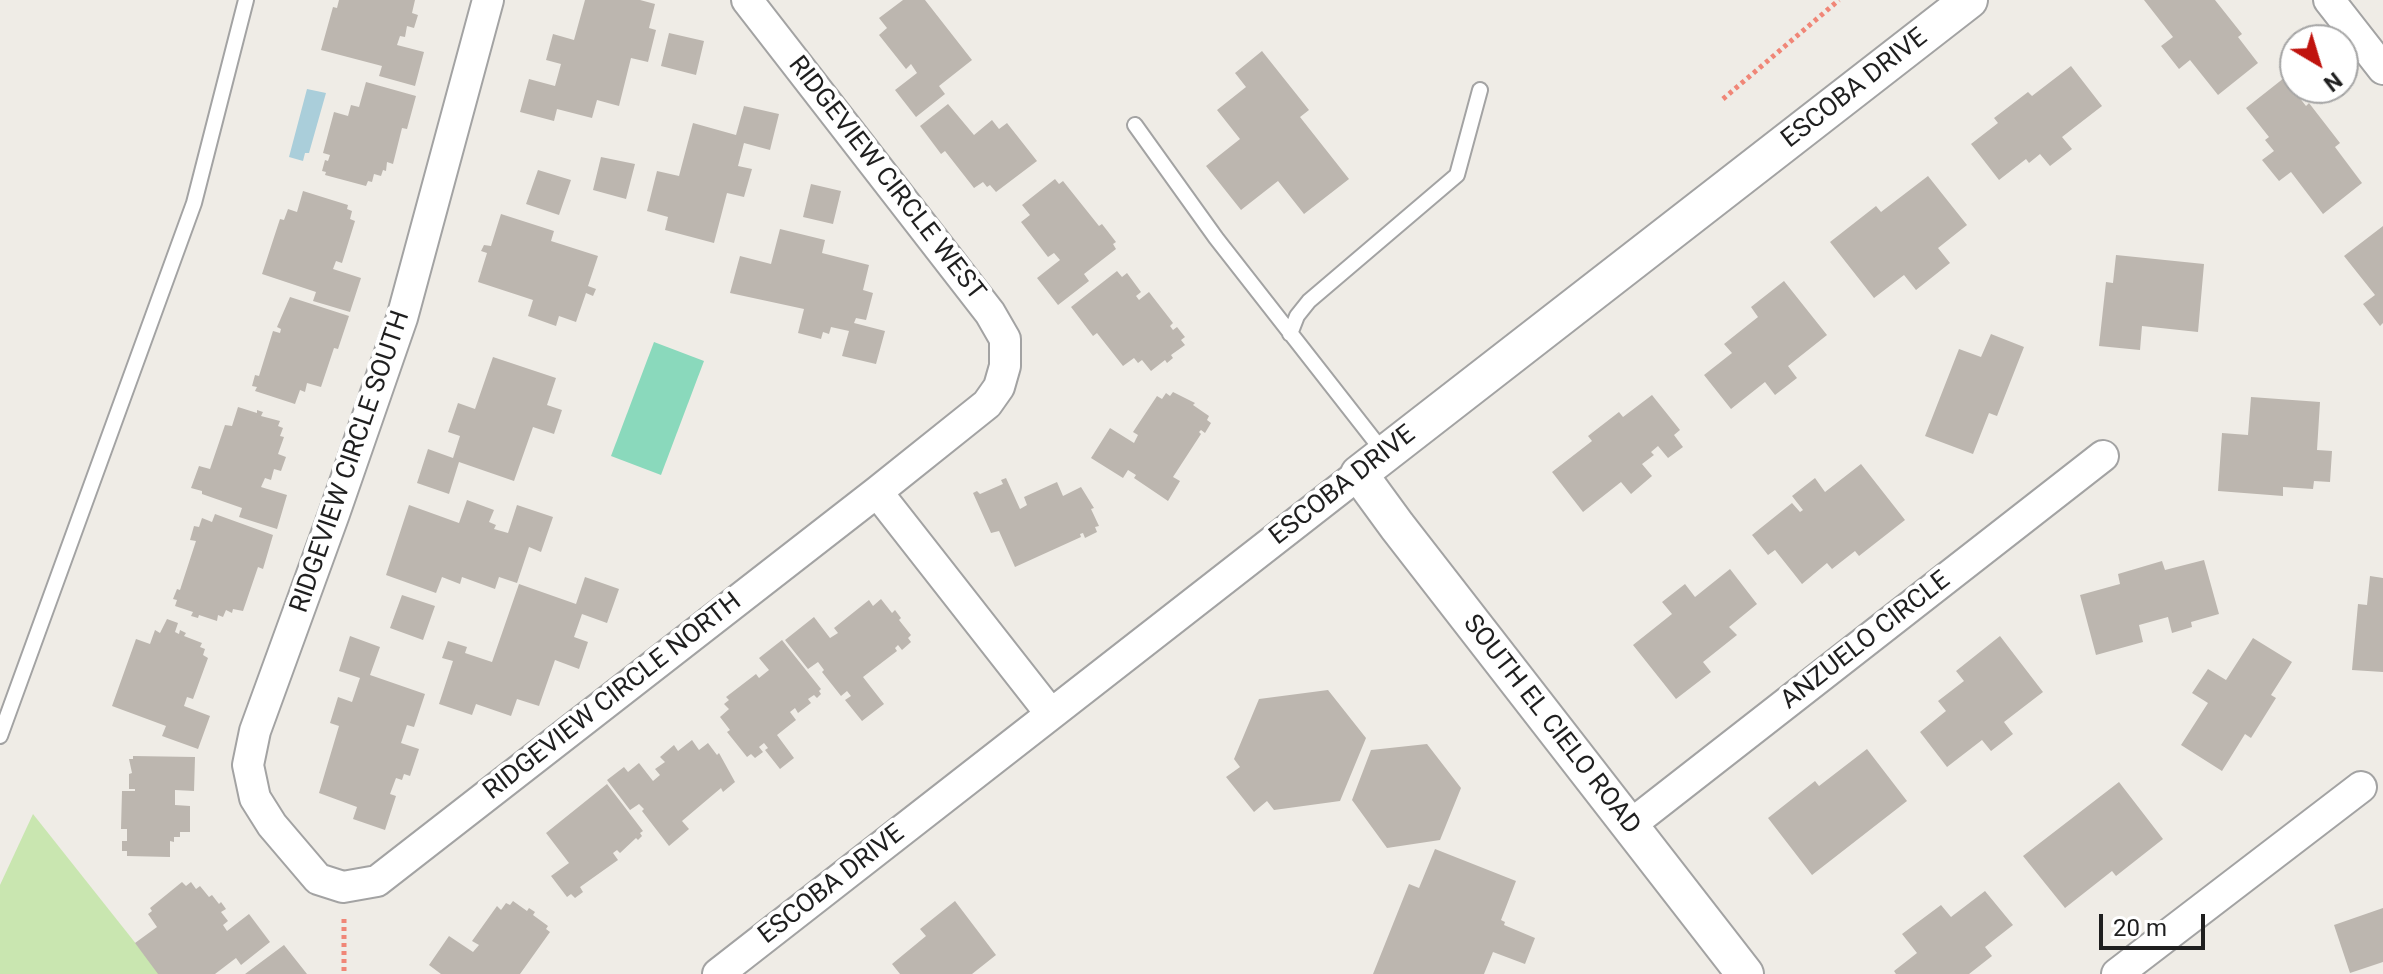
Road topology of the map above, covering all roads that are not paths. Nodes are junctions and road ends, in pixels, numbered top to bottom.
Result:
1 (246, 0) edge
2 (488, 0) edge
3 (747, 0) edge
4 (1969, 0) edge
5 (2329, 0) edge
6 (2383, 69) edge
7 (1480, 90) dead end
8 (1135, 125) dead end
9 (1290, 334) junction
10 (1005, 366) joint
11 (2103, 456) dead end
12 (1372, 464) junction
13 (877, 492) junction
14 (1051, 714) junction
15 (0, 736) edge
16 (2361, 787) dead end
17 (1629, 826) junction
18 (343, 887) joint
19 (718, 974) edge
20 (1745, 974) edge
21 (2117, 974) edge

1 - 15 lane
2 - 18 street, RIDGEVIEW CIRCLE SOUTH
3 - 10 street, RIDGEVIEW CIRCLE WEST
4 - 12 street, ESCOBA DRIVE
5 - 6 street
7 - 9 lane
8 - 9 lane
9 - 12 lane
10 - 13 street, RIDGEVIEW CIRCLE NORTH
11 - 17 street, ANZUELO CIRCLE
12 - 14 street, ESCOBA DRIVE
12 - 17 street, SOUTH EL CIELO ROAD
13 - 14 street
13 - 18 street, RIDGEVIEW CIRCLE NORTH
14 - 19 street, ESCOBA DRIVE
16 - 21 street
17 - 20 street, SOUTH EL CIELO ROAD

